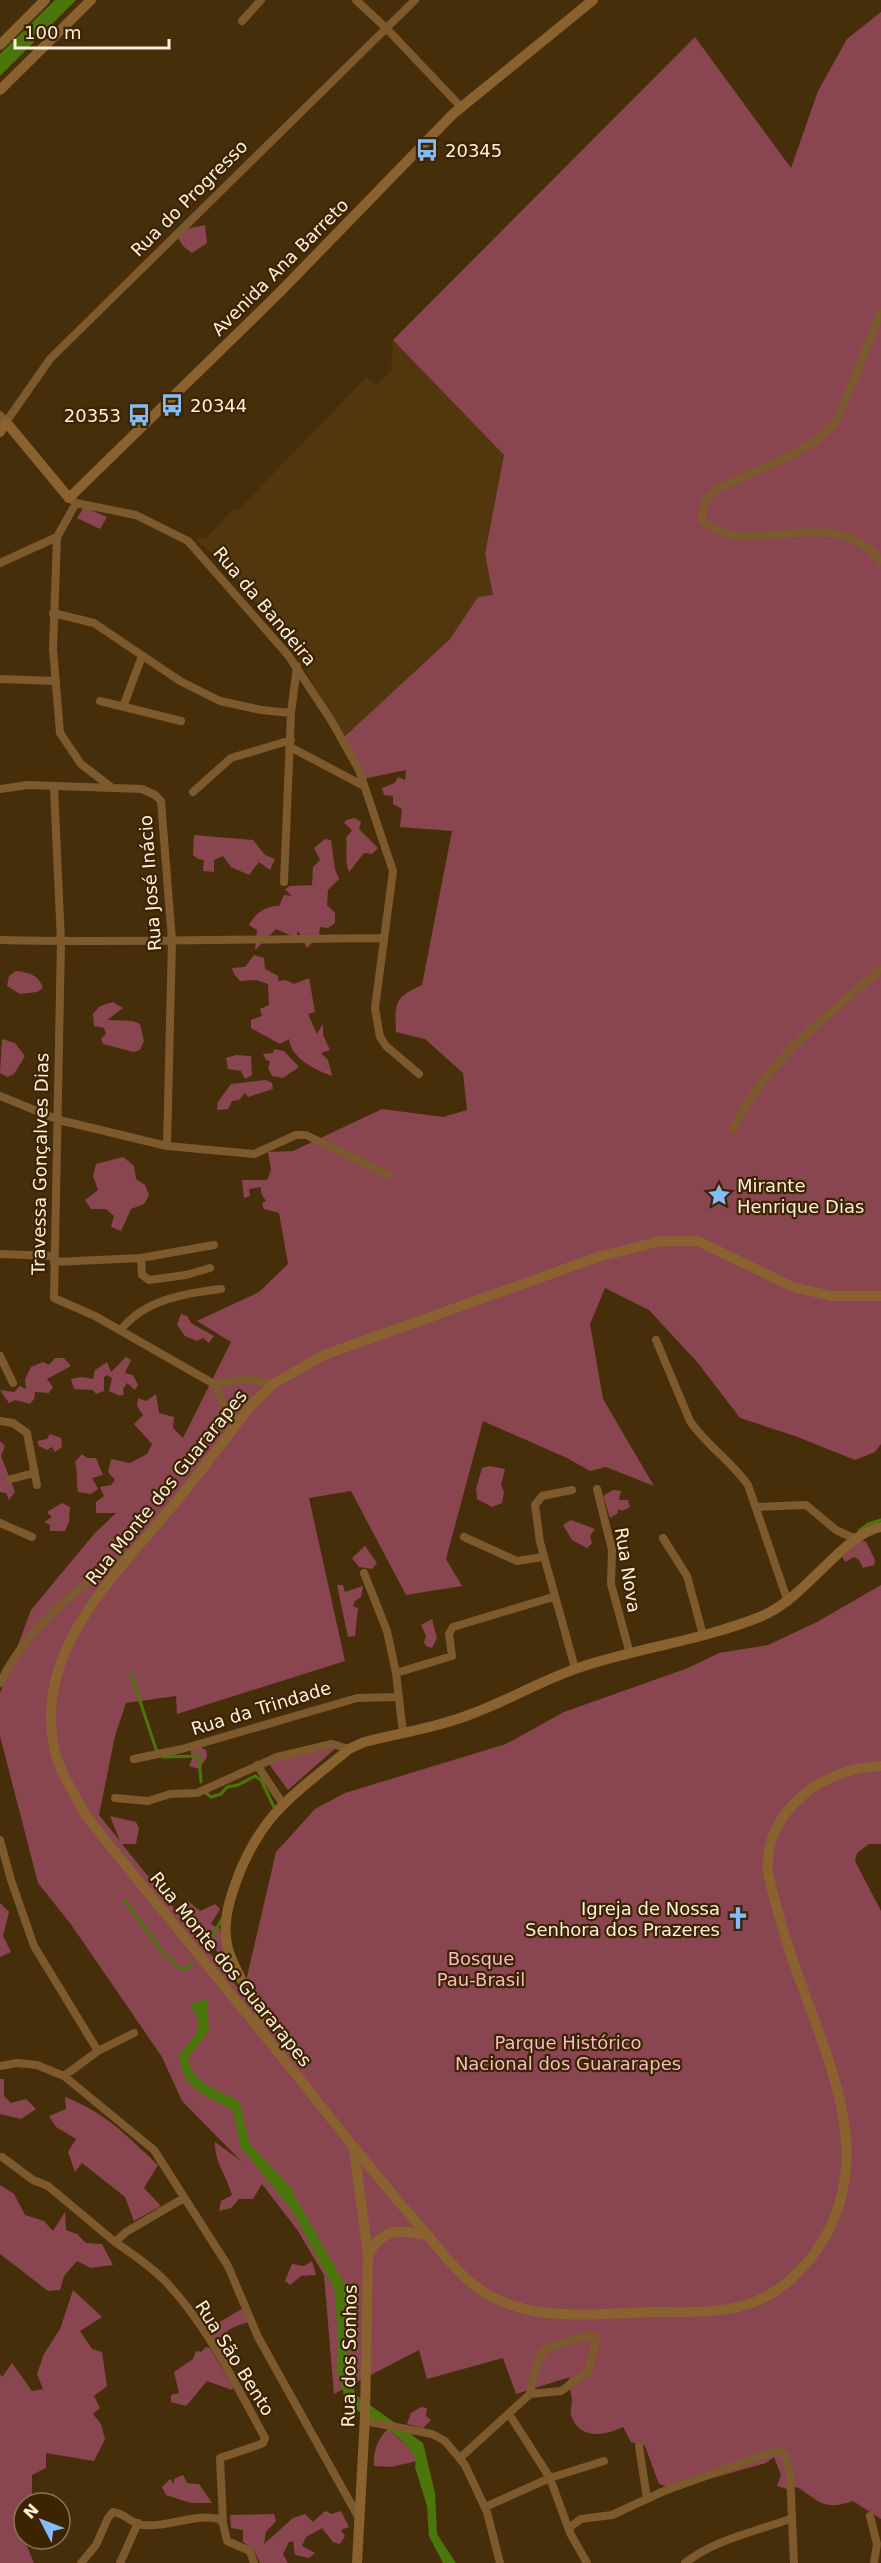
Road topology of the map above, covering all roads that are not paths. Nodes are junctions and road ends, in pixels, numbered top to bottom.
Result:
1 (45, 0) edge
2 (91, 0) edge
3 (261, 0) edge
4 (356, 0) edge
5 (415, 0) edge
6 (593, 0) edge
7 (242, 21) dead end
8 (387, 28) junction
9 (0, 45) edge
10 (0, 90) edge
11 (461, 106) junction
12 (881, 312) edge
13 (2, 423) edge
14 (72, 501) junction
15 (57, 537) junction
16 (881, 562) edge
17 (0, 563) edge
18 (53, 613) junction
19 (142, 656) junction
20 (297, 666) junction
21 (0, 679) edge
22 (56, 681) junction
23 (100, 701) dead end
24 (123, 707) junction
25 (291, 712) junction
26 (181, 721) dead end
27 (291, 744) junction
28 (364, 786) junction
29 (54, 788) junction
30 (0, 789) edge
31 (115, 789) junction
32 (193, 792) dead end
33 (284, 882) dead end
34 (383, 938) junction
35 (0, 940) edge
36 (172, 940) junction
37 (61, 941) junction
38 (881, 969) edge
39 (419, 1074) dead end
40 (0, 1096) edge
41 (59, 1120) junction
42 (733, 1129) dead end
43 (167, 1146) junction
44 (389, 1175) dead end
45 (214, 1245) dead end
46 (0, 1254) edge
47 (141, 1258) junction
48 (54, 1259) junction
49 (210, 1268) dead end
50 (221, 1289) dead end
51 (881, 1296) edge
52 (121, 1330) junction
53 (656, 1340) dead end
54 (0, 1356) edge
55 (13, 1383) dead end
56 (215, 1384) junction
57 (273, 1384) junction
58 (0, 1421) edge
59 (238, 1423) junction
60 (34, 1473) junction
61 (11, 1479) dead end
62 (37, 1485) dead end
63 (597, 1489) dead end
64 (572, 1490) dead end
65 (756, 1507) junction
66 (0, 1523) edge
67 (881, 1527) edge
68 (32, 1537) dead end
69 (464, 1538) dead end
70 (663, 1538) dead end
71 (855, 1539) junction
72 (136, 1548) junction
73 (543, 1557) junction
74 (364, 1573) dead end
75 (553, 1597) junction
76 (788, 1602) junction
77 (703, 1635) junction
78 (630, 1654) junction
79 (575, 1668) junction
80 (396, 1673) junction
81 (0, 1683) edge
82 (398, 1697) junction
83 (403, 1733) junction
84 (349, 1749) junction
85 (134, 1759) dead end
86 (257, 1765) junction
87 (881, 1766) edge
88 (115, 1798) dead end
89 (281, 1801) junction
90 (0, 1840) edge
91 (258, 2028) junction
92 (134, 2033) dead end
93 (98, 2051) junction
94 (0, 2066) edge
95 (63, 2076) junction
96 (354, 2150) junction
97 (2, 2157) dead end
98 (184, 2198) junction
99 (429, 2236) junction
100 (115, 2242) junction
101 (368, 2254) junction
102 (530, 2394) junction
103 (509, 2414) junction
104 (367, 2420) junction
105 (639, 2446) dead end
106 (460, 2458) junction
107 (604, 2461) dead end
108 (550, 2478) junction
109 (647, 2499) junction
110 (485, 2507) junction
111 (870, 2516) dead end
112 (790, 2519) junction
113 (360, 2520) junction
114 (138, 2523) junction
115 (223, 2523) junction
116 (570, 2533) junction
117 (81, 2563) edge
118 (120, 2563) edge
119 (255, 2563) edge
120 (357, 2563) edge
121 (500, 2563) edge
122 (587, 2563) edge
123 (685, 2563) edge
124 (794, 2563) edge
125 (874, 2563) edge

1 - 9 main road
2 - 10 main road
3 - 7 street
4 - 8 street
5 - 8 street, Rua do Progresso
6 - 11 main road, Avenida Ana Barreto
8 - 11 street
8 - 13 street, Rua do Progresso
11 - 14 main road, Avenida Ana Barreto
12 - 16 street
13 - 14 main road
14 - 15 street
14 - 20 street, Rua da Bandeira
15 - 17 street
15 - 18 street
18 - 19 street
18 - 22 street
19 - 24 street
19 - 25 street
20 - 25 street
20 - 28 street, Rua da Bandeira
21 - 22 street
22 - 31 street
23 - 24 street
24 - 26 street
25 - 27 street
27 - 28 street
27 - 32 street
27 - 33 street
28 - 34 street, Rua da Bandeira
29 - 30 street
29 - 31 street
29 - 37 street, Travessa Gonçalves Dias
31 - 36 street, Rua José Inácio
34 - 36 street
34 - 39 street, Rua da Bandeira
35 - 37 street
36 - 37 street
36 - 43 street, Rua José Inácio
37 - 41 street, Travessa Gonçalves Dias
38 - 42 street
40 - 41 street
41 - 43 street
41 - 48 street, Travessa Gonçalves Dias
43 - 44 street
45 - 47 street
46 - 48 street
47 - 48 street
47 - 49 street
48 - 52 street, Travessa Gonçalves Dias
50 - 52 street
51 - 57 main road, Rua Monte dos Guararapes
52 - 56 street, Travessa Gonçalves Dias
53 - 65 street
54 - 55 street
56 - 57 street
56 - 59 street
57 - 59 main road, Rua Monte dos Guararapes
58 - 60 street
59 - 72 main road, Rua Monte dos Guararapes
60 - 61 street
60 - 62 street
63 - 78 street, Rua Nova
64 - 73 street
65 - 71 street
65 - 76 street
66 - 68 street
67 - 71 main road
69 - 73 street
70 - 77 street
71 - 76 main road
72 - 81 street
72 - 91 main road, Rua Monte dos Guararapes
73 - 75 street
74 - 80 street
75 - 79 street
75 - 80 street
76 - 77 main road
77 - 78 main road
78 - 79 main road
79 - 83 main road
80 - 82 street
82 - 83 street
82 - 85 street, Rua da Trindade
83 - 84 main road
84 - 86 street
84 - 89 main road
86 - 88 street
86 - 89 street
87 - 99 main road, Rua Monte dos Guararapes
89 - 91 main road
90 - 93 street
91 - 96 main road, Rua Monte dos Guararapes
92 - 93 street
93 - 95 street
94 - 95 street
95 - 98 street
96 - 99 main road, Rua Monte dos Guararapes
96 - 101 main road, Rua dos Sonhos
97 - 100 street, Rua São Bento
98 - 100 street
98 - 113 street
99 - 101 main road
100 - 115 street, Rua São Bento
101 - 104 main road, Rua dos Sonhos
102 - 102 street
102 - 103 street
103 - 106 street
103 - 108 street
104 - 106 street
104 - 113 main road, Rua dos Sonhos
105 - 109 street
106 - 110 street
107 - 108 street
108 - 110 street
108 - 116 street
109 - 112 street
109 - 116 street
110 - 121 street
111 - 125 street
112 - 123 street
112 - 124 street
113 - 120 main road, Rua dos Sonhos
114 - 115 street
114 - 117 street
114 - 118 street
115 - 119 street
116 - 122 street

